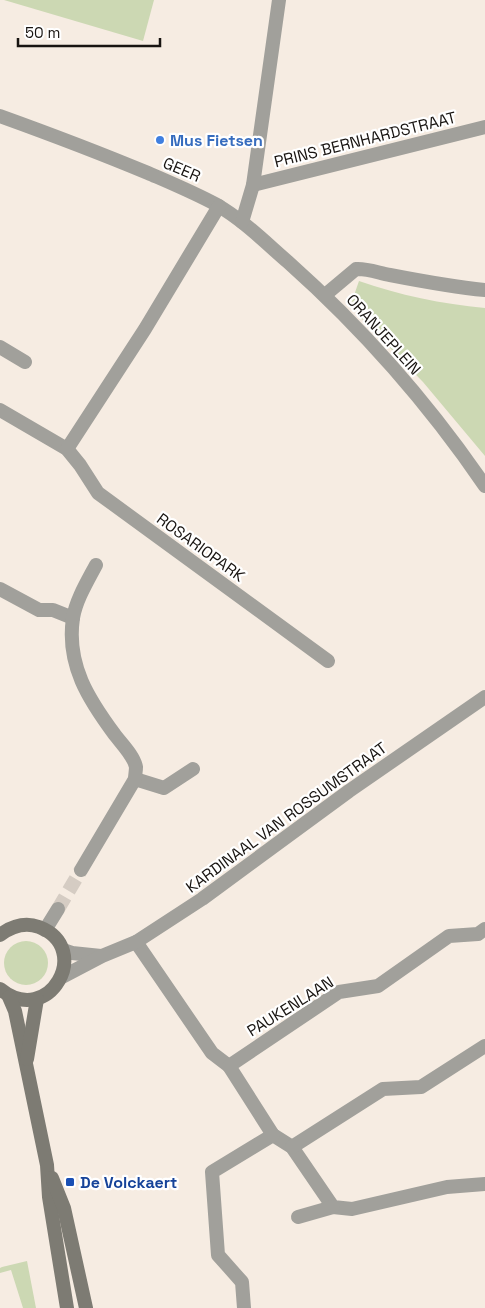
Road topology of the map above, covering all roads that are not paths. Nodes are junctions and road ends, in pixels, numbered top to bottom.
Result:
1 (280, 0) edge
2 (0, 116) edge
3 (485, 127) edge
4 (254, 185) junction
5 (219, 206) junction
6 (242, 222) junction
7 (485, 290) edge
8 (325, 296) junction
9 (0, 347) edge
10 (25, 362) dead end
11 (0, 410) edge
12 (67, 449) junction
13 (485, 486) edge
14 (96, 565) dead end
15 (0, 589) edge
16 (73, 618) junction
17 (328, 661) dead end
18 (485, 697) edge
19 (193, 769) dead end
20 (135, 779) junction
21 (81, 870) tunnel mouth
22 (58, 909) tunnel mouth
23 (3, 929) edge
24 (45, 930) junction
25 (483, 936) edge
26 (136, 942) junction
27 (63, 950) junction
28 (102, 956) junction
29 (62, 977) junction
30 (4, 993) edge
31 (36, 1000) junction
32 (485, 1046) edge
33 (229, 1066) junction
34 (26, 1067) junction
35 (273, 1135) junction
36 (292, 1147) junction
37 (47, 1164) junction
38 (485, 1184) edge
39 (333, 1207) junction
40 (298, 1217) dead end
41 (67, 1308) edge
42 (86, 1308) edge
43 (244, 1308) edge

1 - 4 street
2 - 5 street, GEER
3 - 4 street, PRINS BERNHARDSTRAAT
4 - 6 street
5 - 6 street, GEER
5 - 12 street
6 - 8 street, GEER
7 - 8 street, ORANJEPLEIN
8 - 13 street, ORANJEPLEIN
9 - 10 street
11 - 12 street, ROSARIOPARK
12 - 17 street, ROSARIOPARK
14 - 16 street
15 - 16 street
16 - 20 street
18 - 26 street, KARDINAAL VAN ROSSUMSTRAAT
19 - 20 street
20 - 21 street
22 - 24 street
23 - 24 main road
24 - 27 main road
25 - 33 street, PAUKENLAAN
26 - 28 street, KARDINAAL VAN ROSSUMSTRAAT
26 - 33 street
27 - 28 street, KARDINAAL VAN ROSSUMSTRAAT
27 - 29 main road
28 - 29 street, KARDINAAL VAN ROSSUMSTRAAT
29 - 31 main road
30 - 31 main road
30 - 34 main road
31 - 34 main road
32 - 36 street
33 - 35 street
34 - 37 main road
35 - 36 street
35 - 43 street
36 - 39 street
37 - 41 main road
37 - 42 main road
38 - 39 street
39 - 40 street

